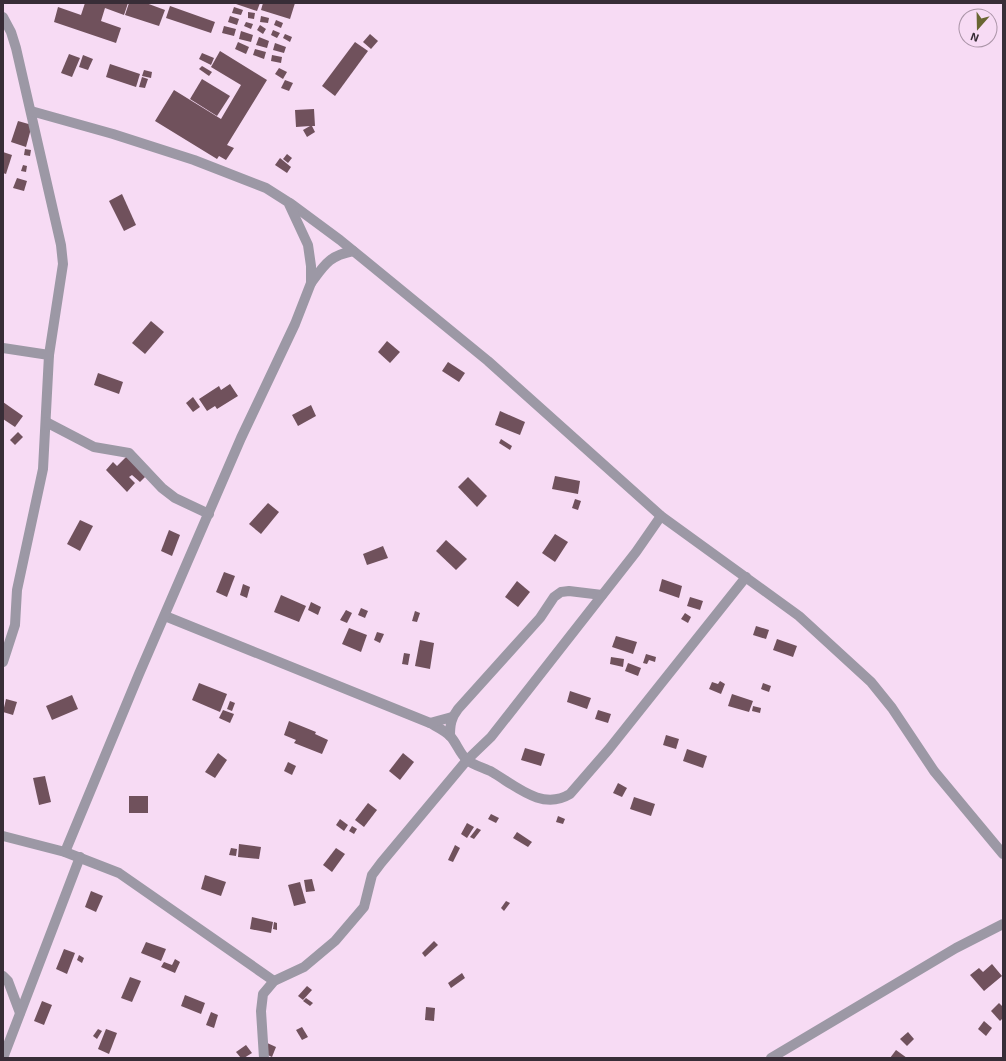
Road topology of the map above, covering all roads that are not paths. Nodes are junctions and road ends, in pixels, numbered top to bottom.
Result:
1 (3, 17) edge
2 (31, 112) junction
3 (288, 202) junction
4 (353, 250) junction
5 (311, 283) junction
6 (3, 348) edge
7 (49, 355) junction
8 (46, 422) junction
9 (209, 514) junction
10 (661, 516) junction
11 (746, 577) junction
12 (602, 595) junction
13 (165, 616) junction
14 (3, 662) edge
15 (452, 717) junction
16 (430, 723) junction
17 (450, 736) junction
18 (467, 760) junction
19 (3, 836) edge
20 (65, 852) junction
21 (1003, 854) edge
22 (80, 858) junction
23 (1003, 924) edge
24 (3, 976) edge
25 (274, 981) junction
26 (20, 1013) junction
27 (3, 1058) edge
28 (264, 1058) edge
29 (771, 1058) edge

1 - 2 street
2 - 3 street
2 - 7 street
3 - 4 street
3 - 5 street
4 - 5 street
4 - 10 street
5 - 9 street
6 - 7 street
7 - 8 street
8 - 9 street
8 - 14 street
9 - 13 street
10 - 11 street
10 - 12 street
11 - 18 street
11 - 21 street
12 - 15 street
12 - 18 street
13 - 16 street
13 - 20 street
15 - 16 street
15 - 17 street
16 - 17 street
17 - 18 street
18 - 25 street
19 - 20 street
20 - 22 street
22 - 25 street
22 - 26 street
23 - 29 street
24 - 26 street
25 - 28 street
26 - 27 street

